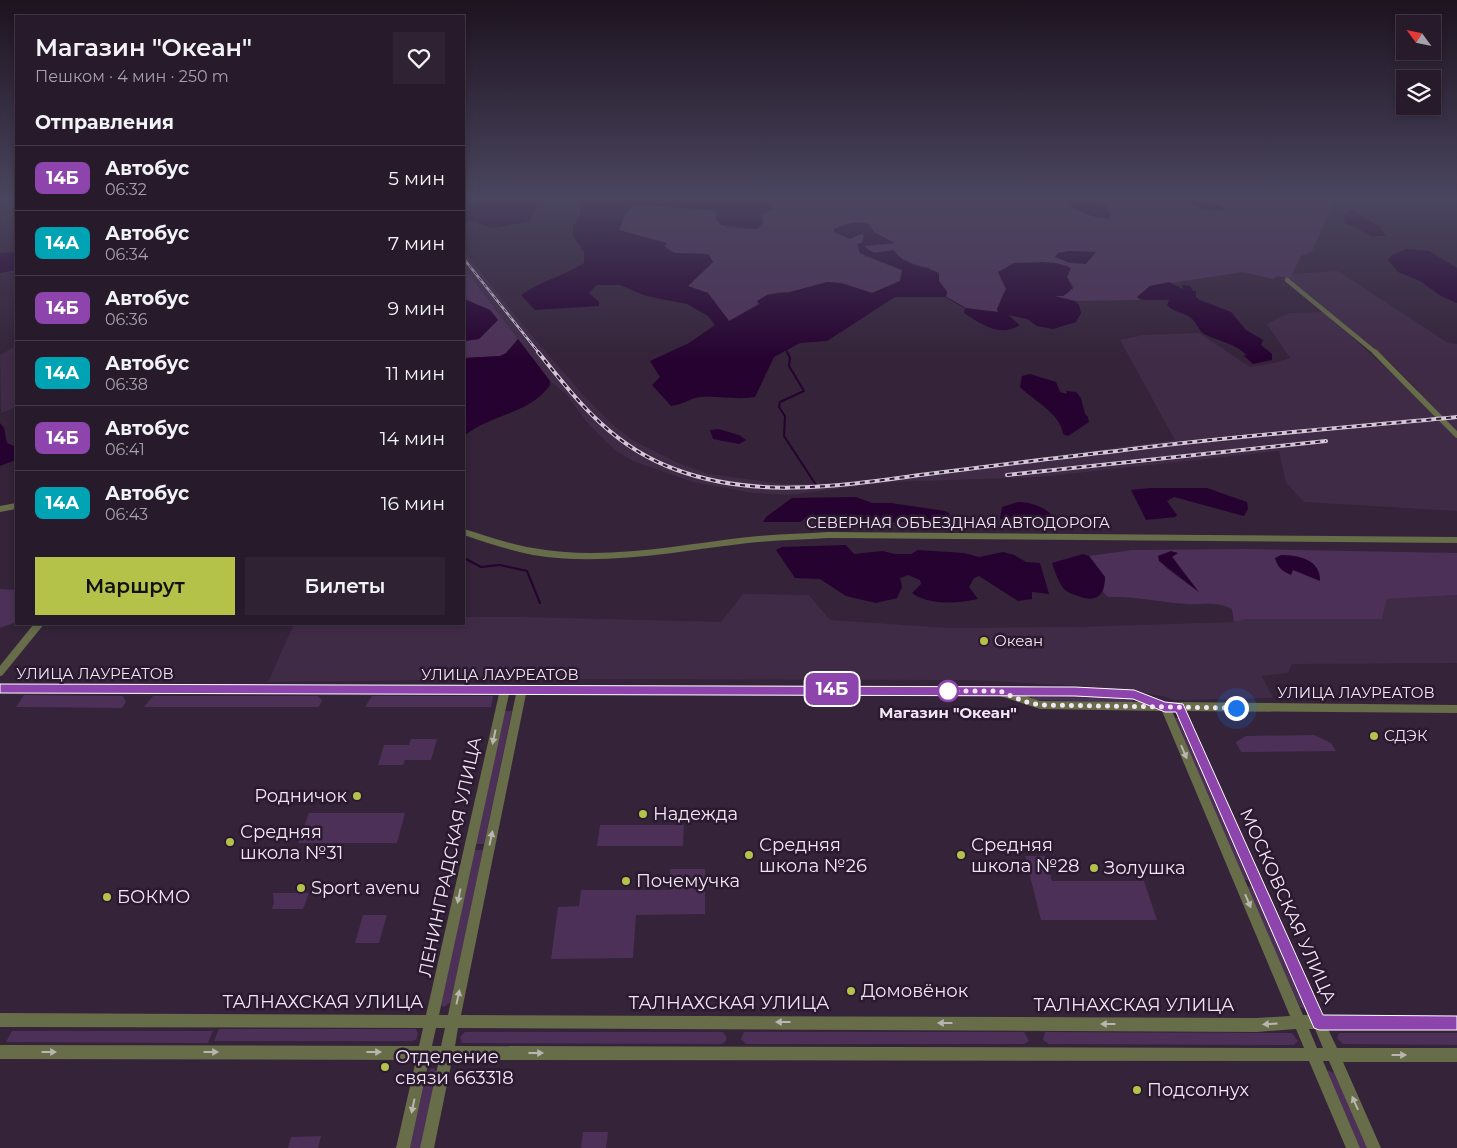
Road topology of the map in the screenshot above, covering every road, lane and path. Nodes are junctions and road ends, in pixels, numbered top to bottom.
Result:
1 (1287, 280) dead end
2 (1457, 435) edge
3 (15, 506) edge
4 (0, 509) edge
5 (465, 532) edge
6 (1457, 540) edge
7 (38, 625) edge
8 (0, 672) edge
9 (0, 689) edge
10 (505, 690) junction
11 (522, 690) junction
12 (1000, 691) junction
13 (1165, 707) junction
14 (1180, 707) junction
15 (1457, 709) edge
16 (0, 1020) edge
17 (432, 1020) junction
18 (453, 1021) junction
19 (1300, 1022) junction
20 (1319, 1022) junction
21 (1457, 1023) edge
22 (0, 1052) edge
23 (424, 1052) junction
24 (446, 1052) junction
25 (1313, 1054) junction
26 (1333, 1054) junction
27 (1457, 1055) edge
28 (403, 1148) edge
29 (427, 1148) edge
30 (1353, 1148) edge
31 (1374, 1148) edge

1 - 2 street
3 - 4 street
5 - 6 street, СЕВЕРНАЯ ОБЪЕЗДНАЯ АВТОДОРОГА
7 - 8 street
9 - 10 street, УЛИЦА ЛАУРЕАТОВ
10 - 11 street, УЛИЦА ЛАУРЕАТОВ
10 -> 17 street, ЛЕНИНГРАДСКАЯ УЛИЦА
11 - 12 street, УЛИЦА ЛАУРЕАТОВ
18 -> 11 street
12 - 13 street, УЛИЦА ЛАУРЕАТОВ
12 - 13 street, УЛИЦА ЛАУРЕАТОВ
13 - 14 street, УЛИЦА ЛАУРЕАТОВ
13 -> 19 street
14 - 15 street, УЛИЦА ЛАУРЕАТОВ
14 - 20 street, МОСКОВСКАЯ УЛИЦА
16 - 17 street, ТАЛНАХСКАЯ УЛИЦА
17 - 18 street, ТАЛНАХСКАЯ УЛИЦА
17 - 23 street, ЛЕНИНГРАДСКАЯ УЛИЦА
19 -> 18 street, ТАЛНАХСКАЯ УЛИЦА
18 - 24 street
19 - 20 street, ТАЛНАХСКАЯ УЛИЦА
19 - 25 street
20 - 21 street, ТАЛНАХСКАЯ УЛИЦА
20 - 26 street, МОСКОВСКАЯ УЛИЦА
22 -> 23 street
23 - 24 street
23 -> 28 street, ЛЕНИНГРАДСКАЯ УЛИЦА
24 -> 25 street
24 - 29 street
25 - 26 street
25 - 30 street
26 -> 27 street
31 -> 26 street, МОСКОВСКАЯ УЛИЦА

